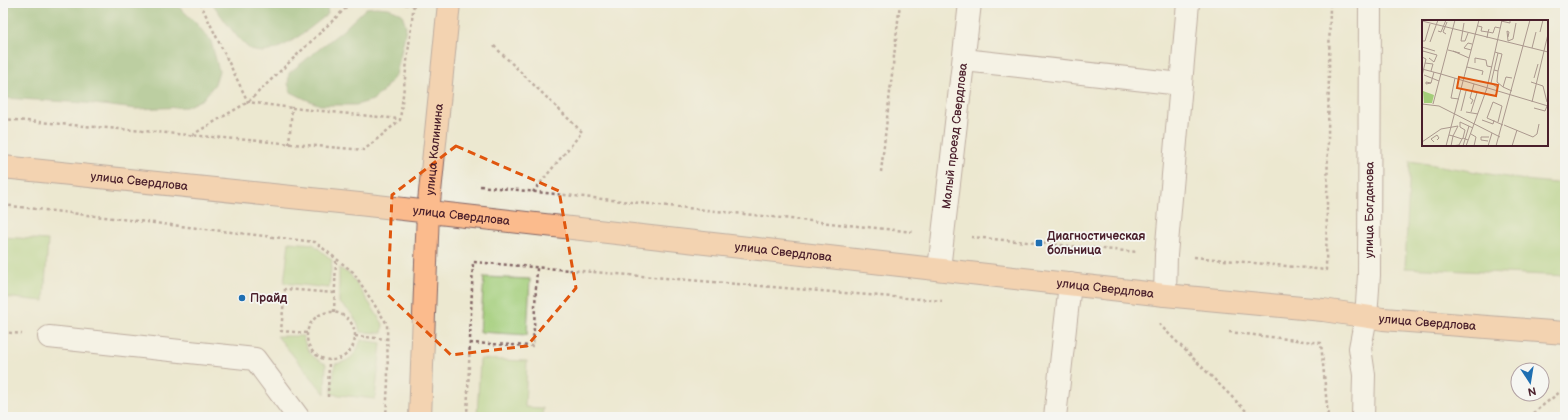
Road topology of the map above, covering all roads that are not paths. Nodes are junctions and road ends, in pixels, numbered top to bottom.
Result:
1 (449, 3) edge
2 (970, 3) edge
3 (1188, 3) edge
4 (1370, 3) edge
5 (964, 60) junction
6 (1181, 84) junction
7 (3, 167) edge
8 (428, 212) junction
9 (939, 269) junction
10 (1070, 284) junction
11 (1165, 295) junction
12 (1366, 317) junction
13 (1565, 333) edge
14 (49, 337) dead end
15 (298, 417) edge
16 (420, 417) edge
17 (1055, 417) edge
18 (1363, 417) edge

1 - 8 main road, улица Калинина
2 - 5 street, Малый проезд Свердлова
3 - 6 street
4 - 12 street, улица Богданова
5 - 6 street
5 - 9 street, Малый проезд Свердлова
6 - 11 street
7 - 8 main road, улица Свердлова
8 - 9 main road, улица Свердлова
8 - 16 main road, улица Калинина
9 - 10 main road, улица Свердлова
10 - 11 main road, улица Свердлова
10 - 17 street
11 - 12 main road, улица Свердлова
12 - 13 main road, улица Свердлова
12 - 18 street, улица Богданова
14 - 15 street

